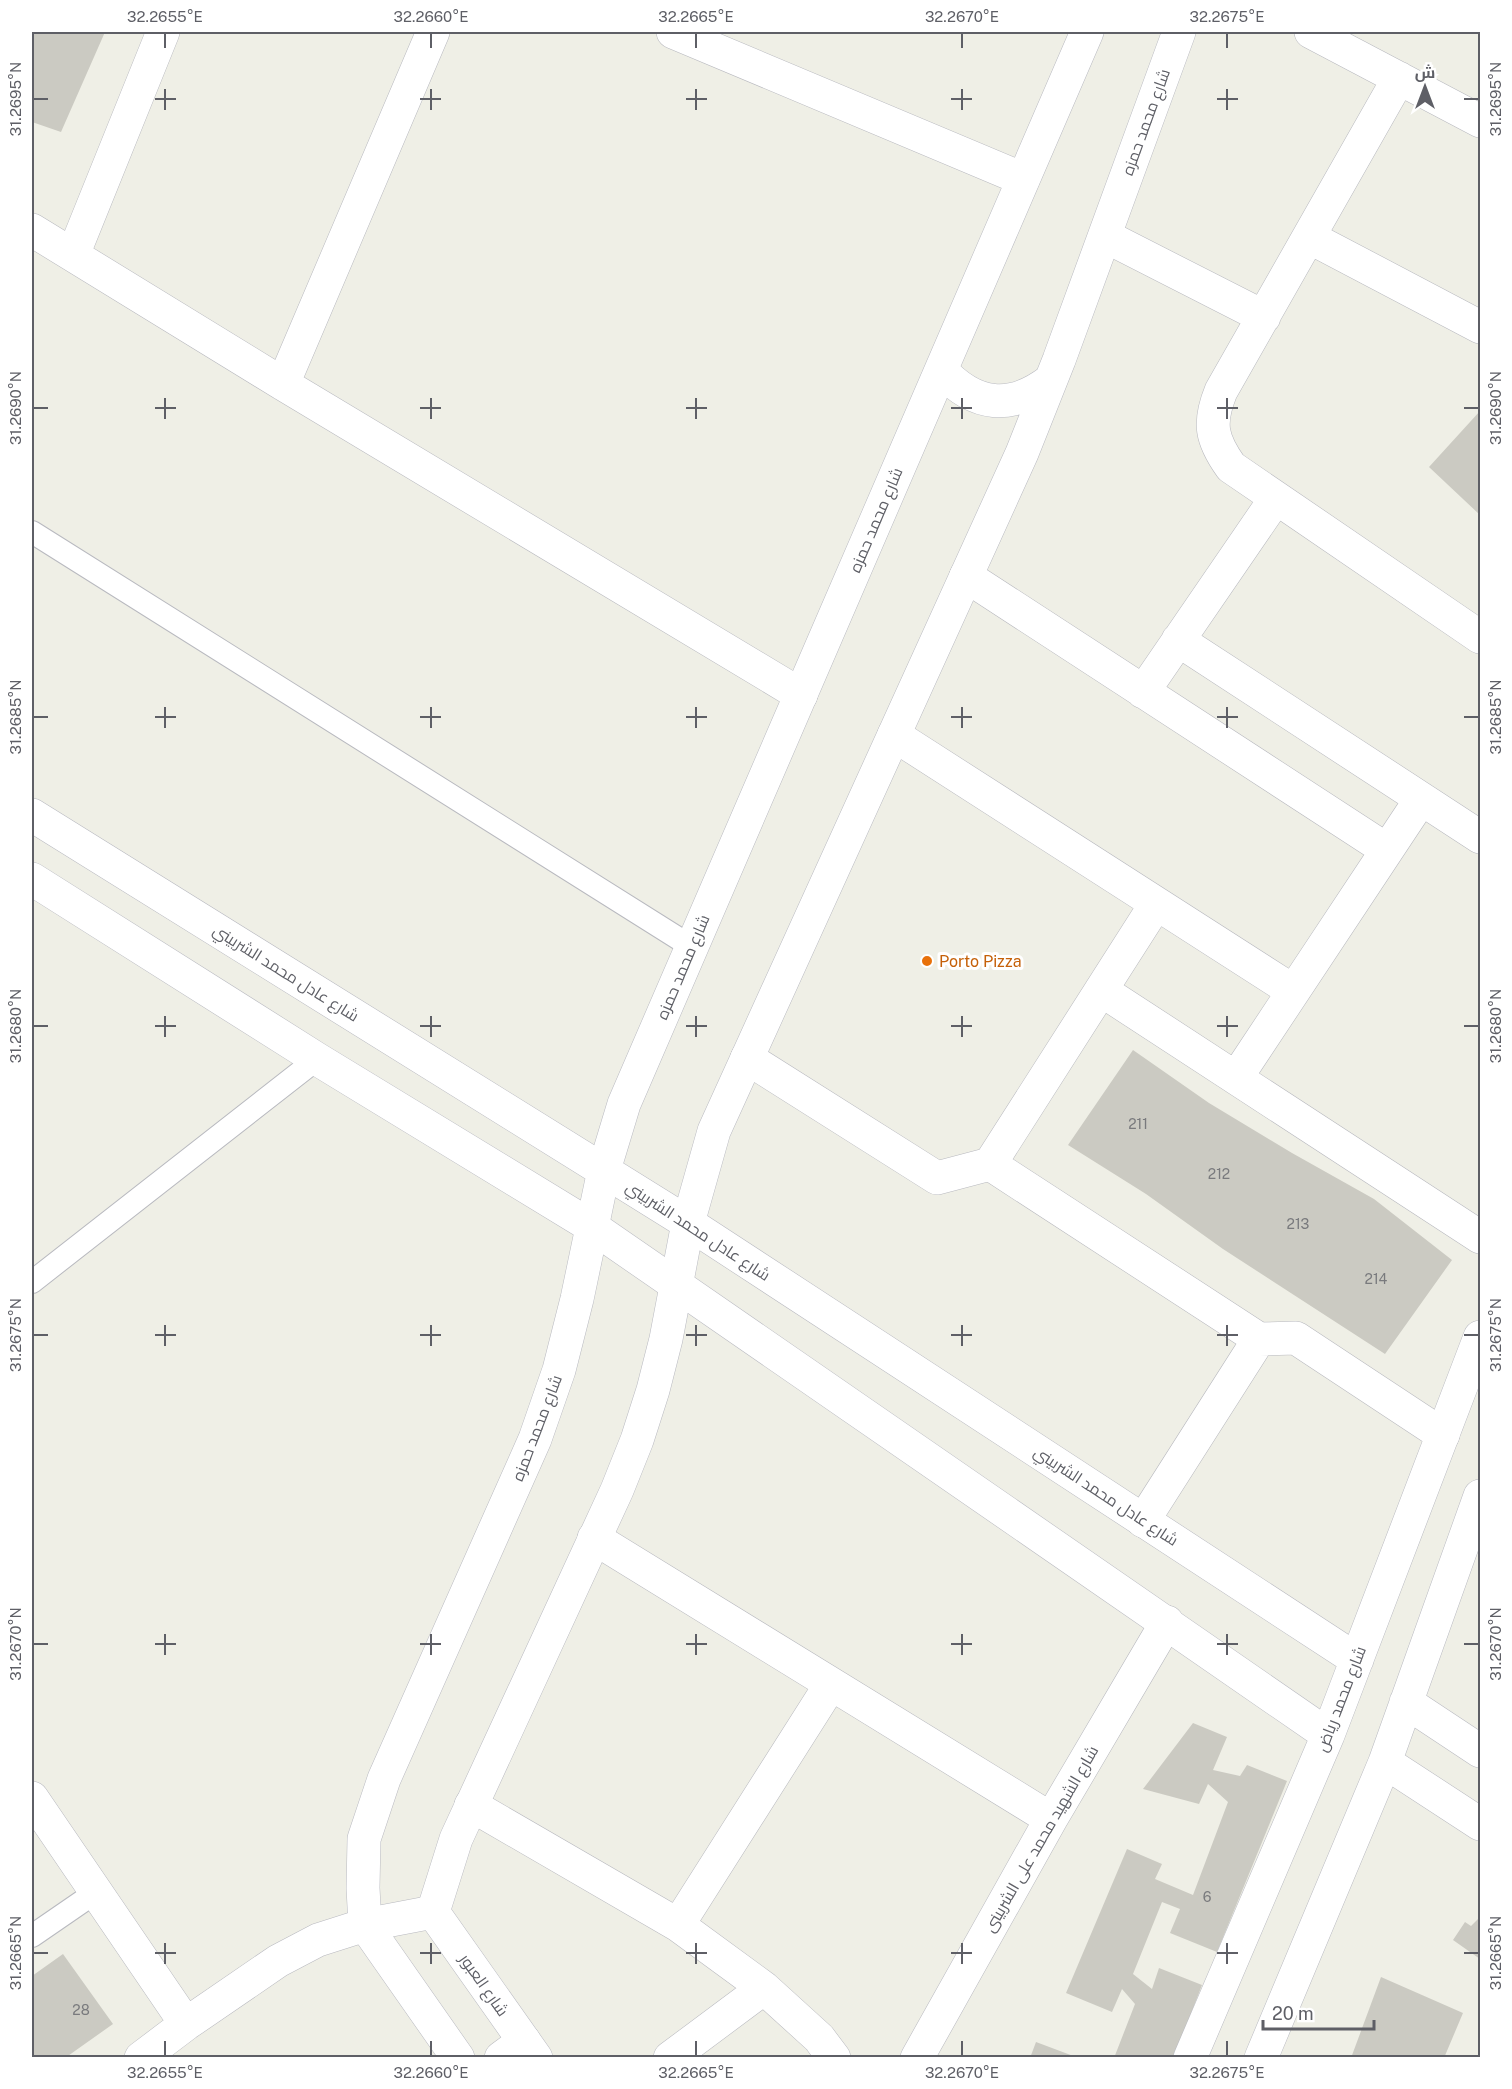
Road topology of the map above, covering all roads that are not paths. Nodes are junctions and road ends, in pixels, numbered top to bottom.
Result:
1 (163, 32) edge
2 (433, 32) edge
3 (673, 32) edge
4 (1087, 32) edge
5 (1179, 32) edge
6 (1311, 32) edge
7 (1398, 78) junction
8 (1480, 121) edge
9 (1023, 179) junction
10 (32, 230) edge
11 (1105, 236) junction
12 (1309, 237) junction
13 (73, 255) junction
14 (1264, 317) junction
15 (1480, 327) edge
16 (941, 370) junction
17 (1051, 380) junction
18 (283, 384) junction
19 (1276, 498) junction
20 (32, 532) edge
21 (966, 576) junction
22 (1480, 637) edge
23 (1178, 640) junction
24 (1143, 692) junction
25 (801, 695) junction
26 (894, 735) junction
27 (1421, 799) junction
28 (32, 815) edge
29 (1480, 837) edge
30 (1387, 850) junction
31 (32, 879) edge
32 (1156, 904) junction
33 (692, 947) junction
34 (1101, 990) junction
35 (1293, 992) junction
36 (747, 1058) junction
37 (317, 1059) junction
38 (1236, 1078) junction
39 (990, 1164) junction
40 (604, 1170) junction
41 (688, 1223) junction
42 (591, 1226) junction
43 (1480, 1237) edge
44 (32, 1282) edge
45 (676, 1286) junction
46 (1480, 1337) edge
47 (1259, 1339) junction
48 (1443, 1435) junction
49 (1480, 1496) edge
50 (1143, 1521) junction
51 (594, 1538) junction
52 (1167, 1623) junction
53 (1357, 1660) junction
54 (831, 1684) junction
55 (1406, 1702) junction
56 (1328, 1735) junction
57 (1480, 1751) edge
58 (1385, 1762) junction
59 (32, 1798) edge
60 (471, 1805) junction
61 (1051, 1819) junction
62 (1480, 1824) edge
63 (96, 1892) junction
64 (433, 1912) junction
65 (366, 1925) junction
66 (678, 1925) junction
67 (32, 1936) edge
68 (764, 1988) junction
69 (186, 2024) junction
70 (520, 2052) edge
71 (141, 2058) edge
72 (458, 2058) edge
73 (670, 2058) edge
74 (834, 2058) edge
75 (917, 2058) edge
76 (1190, 2058) edge
77 (1261, 2058) edge

1 - 13 street
2 - 18 street
3 - 9 street
4 - 9 street, شارع محمد حمزه
5 - 11 street, شارع محمد حمزه
6 - 7 street
7 - 8 street
7 - 12 street
9 - 16 street, شارع محمد حمزه
10 - 13 street
11 - 14 street
11 - 17 street, شارع محمد حمزه
12 - 14 street
12 - 15 street
13 - 18 street
14 - 19 street
16 - 17 street
16 - 25 street, شارع محمد حمزه
17 - 21 street, شارع محمد حمزه
18 - 25 street
19 - 22 street
19 - 23 street
20 - 33 lane
21 - 24 street
21 - 26 street, شارع محمد حمزه
23 - 24 street
23 - 27 street
24 - 30 street
25 - 33 street, شارع محمد حمزه
26 - 32 street
26 - 36 street, شارع محمد حمزه
27 - 29 street
27 - 30 street
28 - 40 street, شارع عادل محمد الشربيني
30 - 35 street
31 - 37 street
32 - 34 street
32 - 35 street
33 - 40 street, شارع محمد حمزه
34 - 38 street
34 - 39 street
35 - 38 street
36 - 39 street
36 - 41 street, شارع محمد حمزه
37 - 42 street
37 - 44 lane
38 - 43 street
39 - 47 street
40 - 41 street, شارع عادل محمد الشربيني
40 - 42 street, شارع محمد حمزه
41 - 45 street, شارع محمد حمزه
41 - 50 street, شارع عادل محمد الشربيني
42 - 45 street
42 - 65 street, شارع محمد حمزه
45 - 51 street, شارع محمد حمزه
45 - 52 street
46 - 48 street, شارع محمد رياض
47 - 48 street
47 - 50 street
48 - 53 street, شارع محمد رياض
49 - 55 street
50 - 53 street, شارع عادل محمد الشربيني
51 - 54 street
51 - 60 street, شارع محمد حمزه
52 - 56 street
52 - 61 street, شارع الشهيد محمد على الشربينى
53 - 56 street, شارع محمد رياض
54 - 61 street
54 - 66 street
55 - 57 street
55 - 58 street
56 - 76 street, شارع محمد رياض
58 - 62 street
58 - 77 street
59 - 63 street
60 - 64 street, شارع محمد حمزه
60 - 66 street
61 - 75 street, شارع الشهيد محمد على الشربينى
63 - 67 lane
63 - 69 street
64 - 65 street
64 - 70 street, شارع العبور
65 - 69 street
65 - 72 street
66 - 68 street
68 - 73 street
68 - 74 street
69 - 71 street

